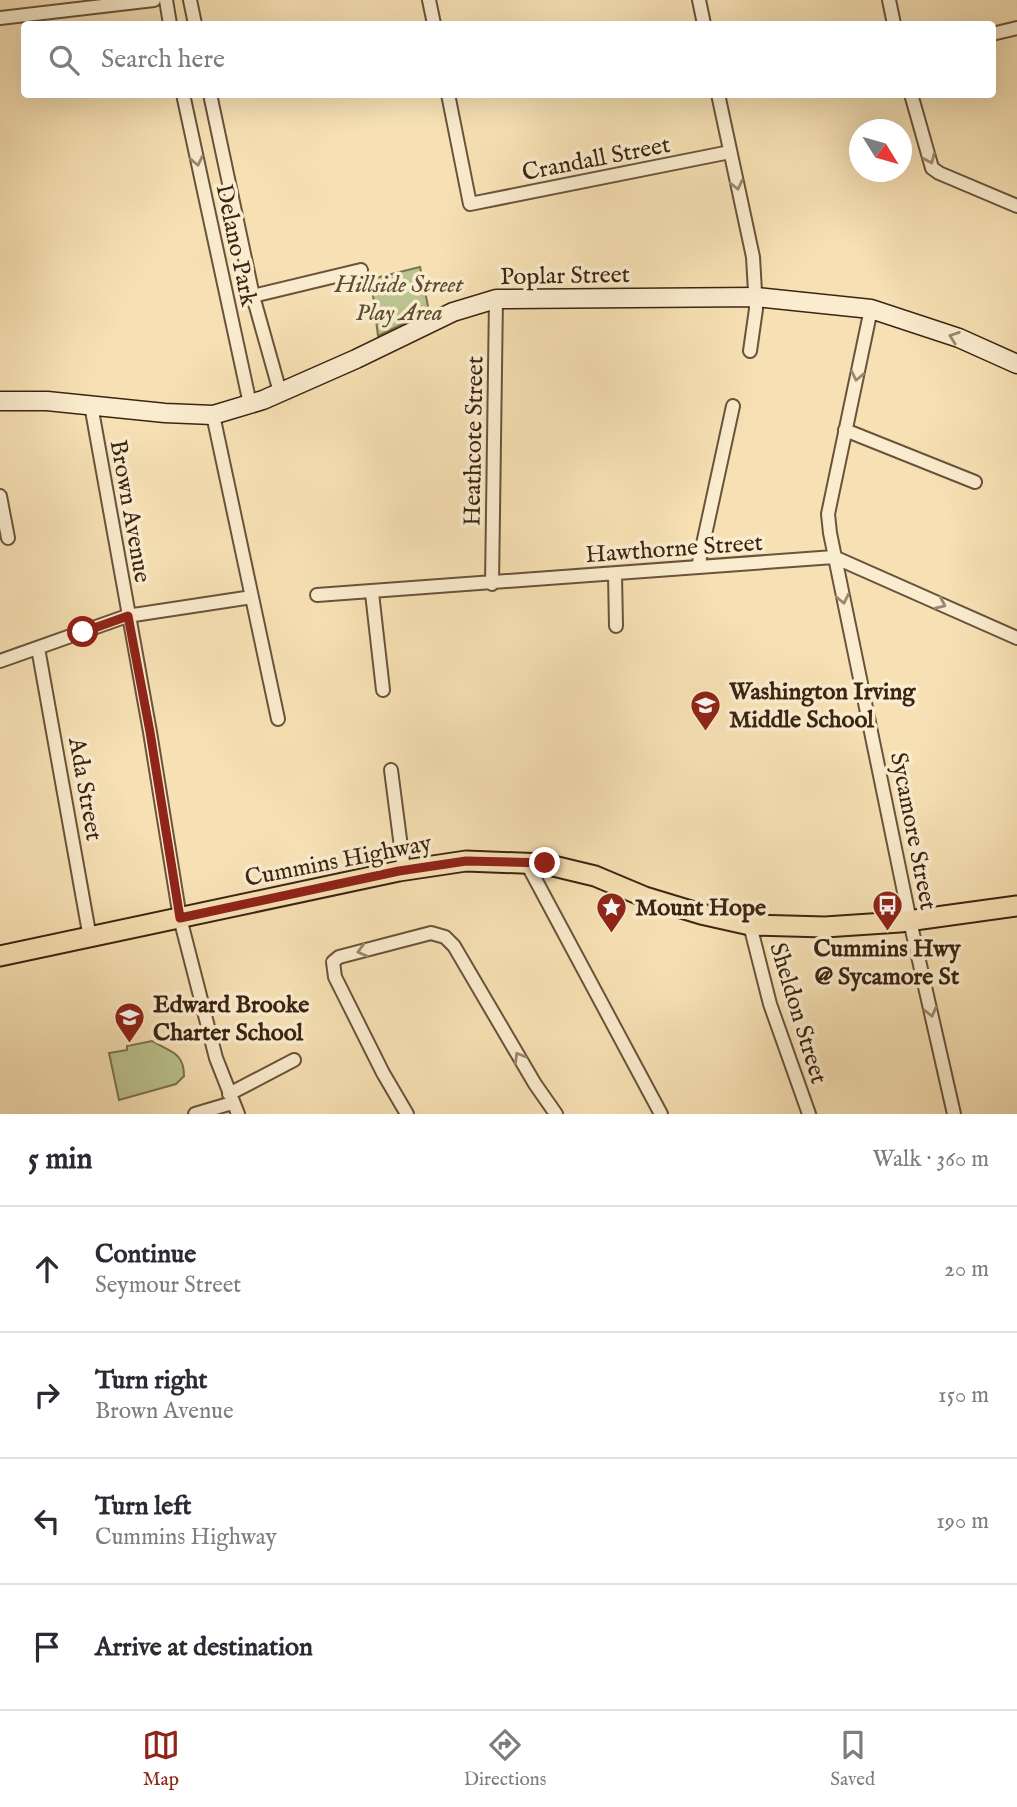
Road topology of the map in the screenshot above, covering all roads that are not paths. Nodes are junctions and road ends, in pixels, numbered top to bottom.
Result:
1 (154, 0) edge
2 (166, 0) edge
3 (190, 0) edge
4 (429, 0) edge
5 (699, 0) edge
6 (889, 0) edge
7 (0, 18) edge
8 (170, 21) edge
9 (194, 21) edge
10 (433, 21) edge
11 (703, 21) edge
12 (893, 21) edge
13 (1017, 28) edge
14 (996, 33) edge
15 (184, 98) edge
16 (211, 98) edge
17 (449, 98) edge
18 (719, 98) edge
19 (912, 98) edge
20 (730, 152) junction
21 (1017, 206) edge
22 (361, 270) dead end
23 (253, 296) junction
24 (755, 298) junction
25 (496, 299) junction
26 (871, 309) junction
27 (750, 351) dead end
28 (1017, 364) edge
29 (280, 392) junction
30 (0, 401) edge
31 (250, 404) junction
32 (91, 405) junction
33 (733, 407) dead end
34 (213, 415) junction
35 (845, 430) junction
36 (975, 482) dead end
37 (0, 496) edge
38 (8, 538) dead end
39 (834, 557) junction
40 (698, 568) junction
41 (615, 574) junction
42 (492, 584) junction
43 (372, 593) junction
44 (317, 595) dead end
45 (252, 597) junction
46 (128, 616) junction
47 (616, 626) dead end
48 (1017, 638) edge
49 (38, 648) junction
50 (0, 662) edge
51 (383, 691) dead end
52 (278, 719) dead end
53 (391, 770) dead end
54 (526, 862) junction
55 (404, 870) junction
56 (1017, 906) edge
57 (180, 918) junction
58 (910, 921) junction
59 (750, 925) junction
60 (90, 938) junction
61 (0, 956) edge
62 (294, 1060) dead end
63 (233, 1104) edge
64 (195, 1114) edge
65 (407, 1114) edge
66 (556, 1114) edge
67 (661, 1114) edge
68 (809, 1114) edge
69 (954, 1114) edge

1 - 7 street
2 - 8 street
3 - 9 street
4 - 10 street
5 - 11 street
6 - 12 street
13 - 14 street
15 -> 31 street, Delano Park
16 - 23 street, Delano Park
17 - 20 street, Crandall Street
18 - 20 street
19 -> 21 street
20 -> 24 street
22 - 23 street
23 - 29 street, Delano Park
24 - 25 street, Poplar Street
24 - 26 street, Poplar Street
24 - 27 street
25 - 29 street, Poplar Street
25 - 42 street, Heathcote Street
28 -> 26 street, Poplar Street
26 -> 35 street, Sycamore Street
29 - 31 street, Poplar Street
30 - 32 street, Poplar Street
31 - 34 street, Poplar Street
32 - 34 street, Poplar Street
32 - 46 street, Brown Avenue
33 - 40 street
34 - 45 street
35 - 36 street
35 - 39 street, Sycamore Street
37 - 38 street
39 - 40 street, Hawthorne Street
39 -> 48 street, Hawthorne Street
39 -> 58 street, Sycamore Street
40 - 41 street, Hawthorne Street
41 - 42 street, Hawthorne Street
41 - 47 street
42 - 43 street, Hawthorne Street
43 - 44 street, Hawthorne Street
43 - 51 street
45 - 46 street
45 - 52 street
46 - 49 street
46 - 57 street, Brown Avenue
49 - 50 street
49 - 60 street, Ada Street
53 - 55 street
54 - 55 main road, Cummins Highway
54 - 59 main road, Cummins Highway
54 - 67 street
55 - 57 main road, Cummins Highway
56 - 58 main road, Cummins Highway
57 - 60 main road, Cummins Highway
57 - 63 street, Brown Avenue
58 - 59 main road, Cummins Highway
58 -> 69 street, Sycamore Street
59 - 68 street, Sheldon Street
60 - 61 main road, Cummins Highway
62 - 63 street
63 - 64 street
66 -> 65 street

